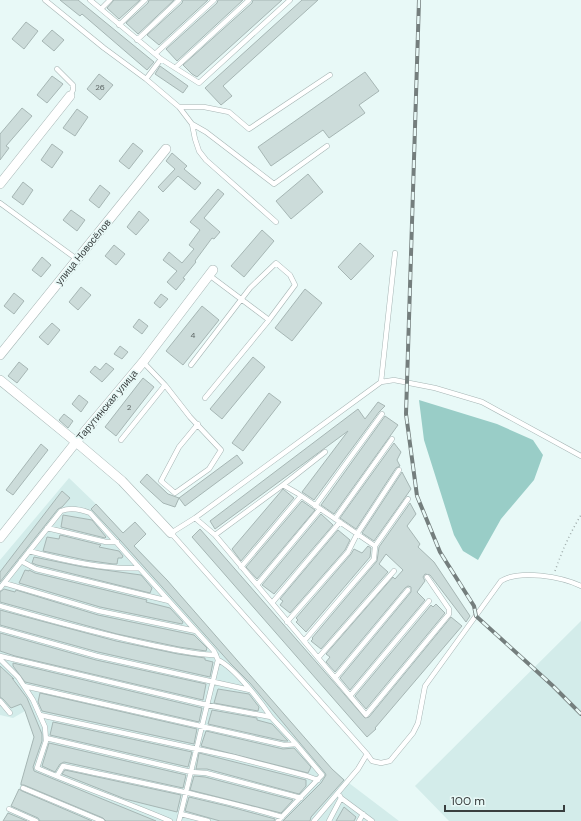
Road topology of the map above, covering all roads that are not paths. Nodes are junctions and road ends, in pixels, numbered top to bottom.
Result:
1 (45, 0) edge
2 (90, 0) edge
3 (110, 0) edge
4 (145, 0) edge
5 (179, 0) edge
6 (214, 0) edge
7 (249, 0) edge
8 (290, 0) edge
9 (100, 9) junction
10 (119, 25) junction
11 (138, 40) junction
12 (155, 54) junction
13 (161, 59) junction
14 (57, 68) dead end
15 (175, 68) junction
16 (330, 75) dead end
17 (146, 79) junction
18 (70, 96) joint
19 (179, 107) junction
20 (192, 124) junction
21 (327, 146) dead end
22 (166, 149) dead end
23 (0, 184) edge
24 (0, 203) edge
25 (276, 222) dead end
26 (395, 253) dead end
27 (78, 260) junction
28 (211, 273) joint
29 (242, 300) junction
30 (269, 320) junction
31 (0, 355) edge
32 (143, 362) junction
33 (191, 365) dead end
34 (0, 380) edge
35 (381, 382) junction
36 (165, 385) junction
37 (205, 398) dead end
38 (382, 414) dead end
39 (198, 424) junction
40 (392, 439) dead end
41 (121, 440) dead end
42 (76, 442) junction
43 (325, 452) dead end
44 (581, 456) edge
45 (399, 470) dead end
46 (283, 485) junction
47 (301, 496) junction
48 (408, 499) dead end
49 (315, 506) junction
50 (320, 509) junction
51 (195, 518) junction
52 (335, 519) junction
53 (340, 522) junction
54 (47, 528) junction
55 (171, 533) junction
56 (357, 534) junction
57 (214, 535) junction
58 (0, 538) edge
59 (116, 542) junction
60 (376, 546) junction
61 (29, 550) junction
62 (21, 561) junction
63 (241, 567) junction
64 (139, 568) junction
65 (394, 571) dead end
66 (427, 578) dead end
67 (4, 583) junction
68 (257, 585) junction
69 (581, 586) edge
70 (0, 588) edge
71 (408, 590) dead end
72 (170, 601) junction
73 (429, 601) dead end
74 (272, 603) junction
75 (0, 606) edge
76 (287, 622) junction
77 (0, 629) edge
78 (196, 631) junction
79 (304, 641) junction
80 (0, 657) edge
81 (217, 658) junction
82 (318, 658) junction
83 (335, 678) junction
84 (212, 682) junction
85 (24, 686) junction
86 (250, 690) junction
87 (350, 696) junction
88 (0, 701) edge
89 (207, 705) junction
90 (10, 714) dead end
91 (40, 715) junction
92 (271, 717) junction
93 (202, 726) junction
94 (46, 738) junction
95 (296, 744) junction
96 (196, 750) junction
97 (367, 754) junction
98 (191, 772) junction
99 (57, 776) junction
100 (318, 780) junction
101 (23, 788) dead end
102 (186, 793) junction
103 (338, 793) junction
104 (301, 798) junction
105 (341, 798) junction
106 (9, 810) dead end
107 (180, 814) junction
108 (363, 814) junction
109 (280, 819) edge
110 (36, 821) edge
111 (102, 821) edge
112 (170, 821) edge
113 (179, 821) edge
114 (208, 821) edge
115 (314, 821) edge
116 (329, 821) edge
117 (359, 821) edge
118 (372, 821) edge

1 - 17 lane
2 - 9 lane
3 - 9 lane
4 - 10 lane
5 - 11 lane
6 - 12 lane
7 - 15 lane
8 - 15 lane
9 - 10 lane
10 - 11 lane
11 - 12 lane
12 - 13 lane
13 - 15 lane
13 - 17 lane
14 - 18 lane
16 - 19 lane
17 - 19 lane
18 - 23 street
19 - 20 lane
20 - 21 lane
20 - 25 lane
22 - 27 street, улица Новосёлов
24 - 27 lane
26 - 35 lane
27 - 31 street, улица Новосёлов
28 - 29 lane
28 - 32 street, Тарутинская улица
29 - 30 lane
29 - 30 lane
29 - 33 lane
30 - 37 lane
32 - 36 lane
32 - 42 street, Тарутинская улица
34 - 42 street
35 - 44 lane
35 - 51 lane
36 - 39 lane
36 - 41 lane
38 - 49 lane
39 - 39 lane
40 - 52 lane
42 - 55 street
42 - 58 street, Тарутинская улица
43 - 46 lane
45 - 56 lane
46 - 47 lane
46 - 57 lane
47 - 49 lane
47 - 63 lane
48 - 60 lane
49 - 50 lane
50 - 52 lane
50 - 68 lane
51 - 55 lane
51 - 57 lane
52 - 53 lane
53 - 56 lane
53 - 74 lane
54 - 59 lane
54 - 59 lane
54 - 61 lane
55 - 97 lane
56 - 60 lane
56 - 76 lane
57 - 63 lane
59 - 64 lane
60 - 79 lane
61 - 62 lane
61 - 64 lane
62 - 67 lane
62 - 72 lane
63 - 68 lane
64 - 72 lane
65 - 82 lane
66 - 87 lane
67 - 70 lane
67 - 78 lane
68 - 74 lane
69 - 97 lane
71 - 83 lane
72 - 78 lane
73 - 87 lane
74 - 76 lane
75 - 81 lane
76 - 79 lane
77 - 84 lane
78 - 81 lane
79 - 82 lane
80 - 85 lane
80 - 89 lane
81 - 84 lane
81 - 86 lane
82 - 83 lane
83 - 87 lane
84 - 86 lane
84 - 89 lane
85 - 91 lane
85 - 93 lane
86 - 92 lane
88 - 90 lane
89 - 92 lane
89 - 93 lane
91 - 94 lane
91 - 96 lane
92 - 95 lane
93 - 95 lane
93 - 96 lane
94 - 98 lane
94 - 99 lane
95 - 100 lane
96 - 98 lane
96 - 100 lane
97 - 103 lane
98 - 102 lane
98 - 104 lane
99 - 102 lane
99 - 112 lane
100 - 104 lane
101 - 111 lane
102 - 107 lane
102 - 109 lane
103 - 105 lane
103 - 115 lane
104 - 109 lane
105 - 108 lane
105 - 116 lane
106 - 110 lane
107 - 113 lane
107 - 114 lane
108 - 117 lane
108 - 118 lane

